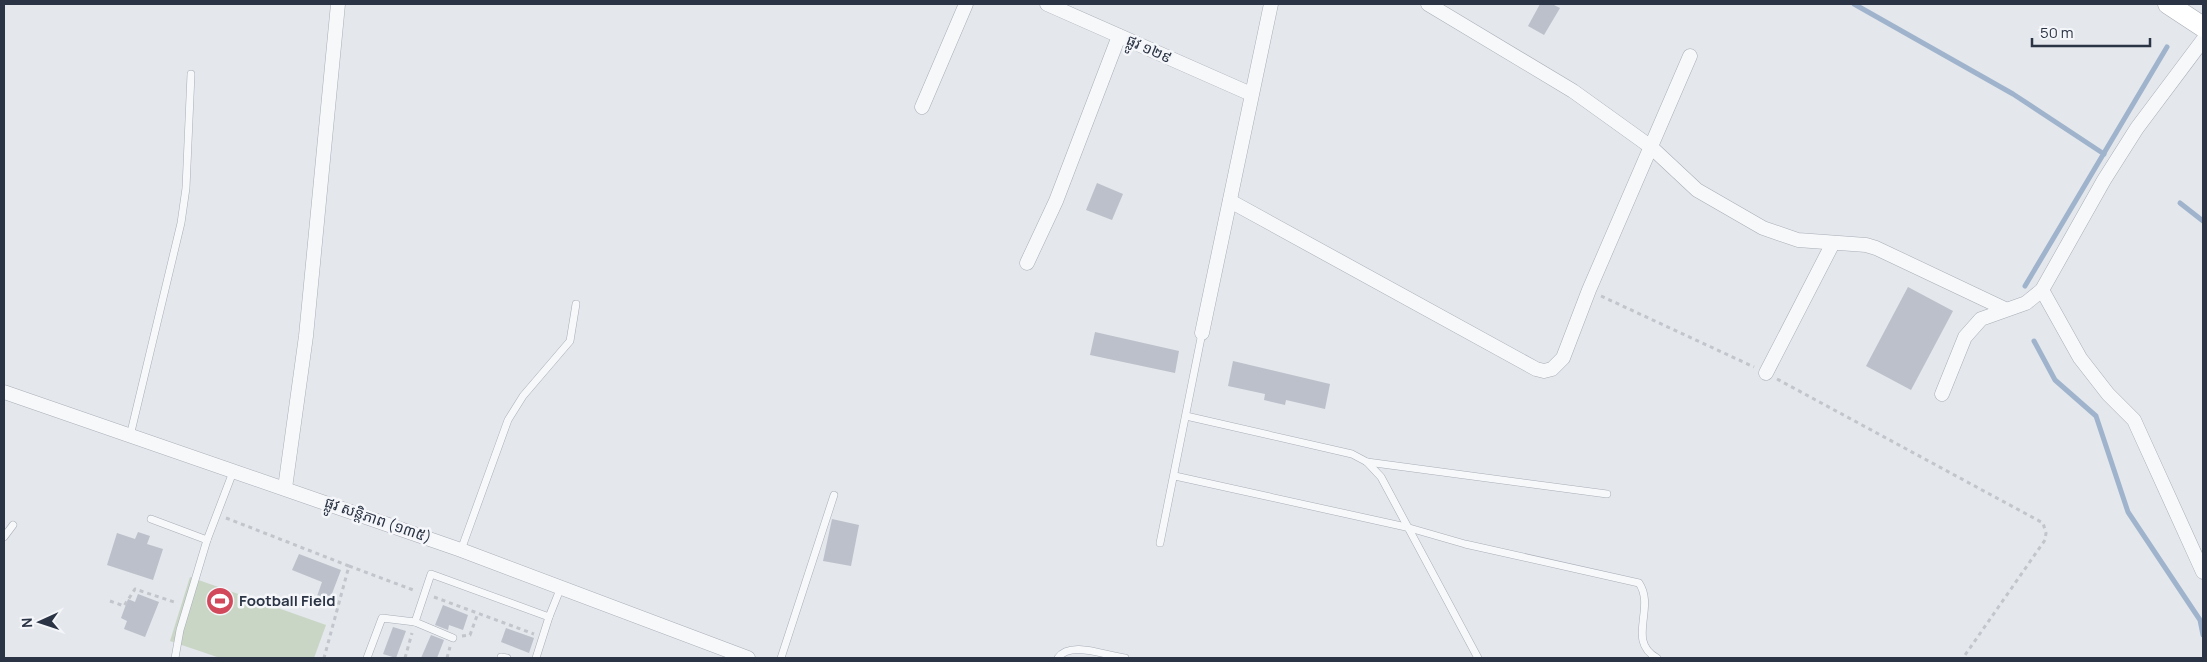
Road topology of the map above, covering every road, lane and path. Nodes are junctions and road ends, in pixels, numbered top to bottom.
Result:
1 (338, 4) edge
2 (966, 4) edge
3 (1047, 4) edge
4 (1271, 4) edge
5 (1428, 4) edge
6 (2168, 4) edge
7 (2203, 27) edge
8 (1119, 36) junction
9 (2203, 40) edge
10 (1690, 56) dead end
11 (192, 74) dead end
12 (1251, 94) junction
13 (922, 107) dead end
14 (1651, 147) junction
15 (1230, 201) junction
16 (1833, 243) junction
17 (1027, 263) dead end
18 (1589, 290) junction
19 (2042, 290) junction
20 (576, 304) dead end
21 (2005, 309) junction
22 (1202, 333) joint
23 (1766, 373) junction
24 (4, 392) edge
25 (1942, 394) dead end
26 (1186, 416) junction
27 (130, 436) junction
28 (1367, 462) junction
29 (233, 472) junction
30 (1175, 476) junction
31 (285, 488) junction
32 (1607, 494) dead end
33 (834, 495) dead end
34 (216, 514) junction
35 (151, 519) dead end
36 (13, 525) dead end
37 (1406, 527) junction
38 (4, 537) edge
39 (207, 540) junction
40 (1160, 543) dead end
41 (461, 550) junction
42 (349, 566) junction
43 (2203, 572) edge
44 (561, 586) junction
45 (424, 593) junction
46 (110, 601) dead end
47 (187, 607) junction
48 (478, 613) junction
49 (549, 616) junction
50 (415, 622) junction
51 (543, 637) junction
52 (452, 638) joint
53 (175, 658) edge
54 (324, 658) edge
55 (367, 658) edge
56 (405, 658) edge
57 (501, 658) edge
58 (507, 658) edge
59 (536, 658) edge
60 (748, 658) edge
61 (781, 658) edge
62 (1058, 658) edge
63 (1120, 658) edge
64 (1125, 658) edge
65 (1478, 658) edge
66 (1656, 658) edge
67 (1963, 658) edge

1 - 31 street
2 - 13 street
3 - 8 street, ផ្លូវ ១២៩
4 - 12 street
5 - 14 street
6 - 7 main road
8 - 12 street, ផ្លូវ ១២៩
8 - 17 street
9 - 19 street
10 - 14 street
11 - 27 lane
12 - 15 street
14 - 16 street
14 - 18 street
15 - 18 street
15 - 22 street
16 - 21 street
16 - 23 street
18 - 23 path
19 - 21 street
19 - 43 street
20 - 41 lane
21 - 25 street
22 - 26 lane
23 - 67 path
24 - 27 street, ផ្លូវ សន្តិភាព (១៣៥)
26 - 28 lane
26 - 30 lane
27 - 29 street, ផ្លូវ សន្តិភាព (១៣៥)
28 - 32 lane
28 - 37 lane
29 - 31 street, ផ្លូវ សន្តិភាព (១៣៥)
29 - 34 lane
30 - 37 lane
30 - 40 lane
31 - 41 street, ផ្លូវ សន្តិភាព (១៣៥)
33 - 61 lane
34 - 39 lane
34 - 42 path
35 - 39 lane
36 - 38 lane
37 - 65 lane
37 - 66 lane
39 - 47 lane
41 - 44 street, ផ្លូវ សន្តិភាព (១៣៥)
42 - 45 path
42 - 54 path
44 - 49 lane
44 - 60 street, ផ្លូវ សន្តិភាព (១៣៥)
45 - 48 path
45 - 49 lane
45 - 50 lane
46 - 47 path
47 - 53 lane
48 - 51 path
48 - 52 path
49 - 51 lane
50 - 52 lane
50 - 55 lane
50 - 56 path
51 - 59 lane
57 - 58 lane
62 - 63 lane
63 - 64 lane

